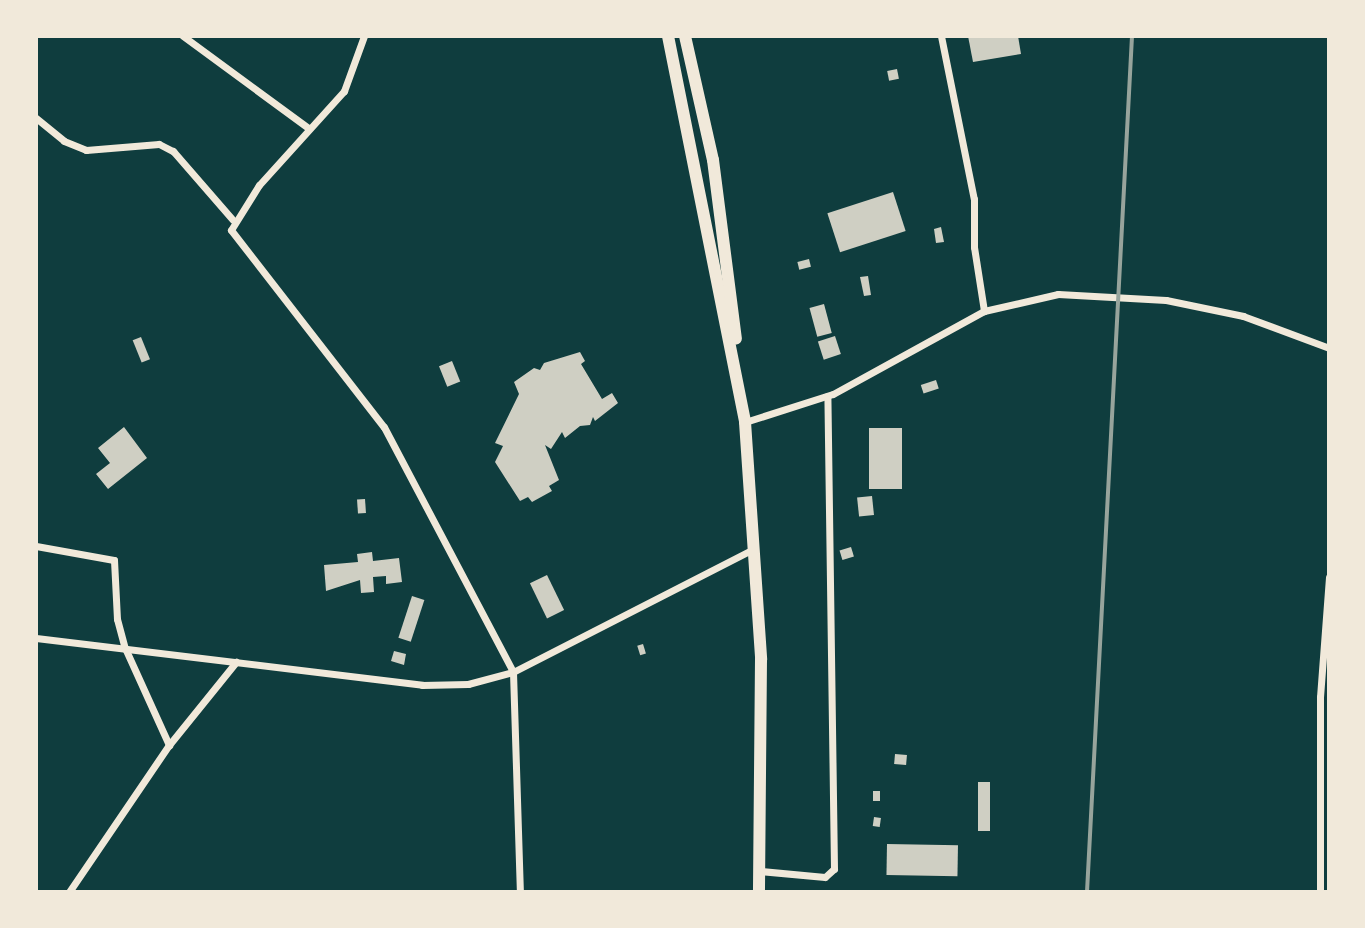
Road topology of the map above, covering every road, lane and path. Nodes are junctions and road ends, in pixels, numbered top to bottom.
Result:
1 (183, 36) edge
2 (364, 36) edge
3 (668, 36) edge
4 (685, 36) edge
5 (941, 36) edge
6 (36, 118) edge
7 (307, 127) junction
8 (233, 220) junction
9 (984, 311) junction
10 (1329, 348) edge
11 (738, 375) junction
12 (827, 396) junction
13 (745, 422) junction
14 (36, 546) edge
15 (753, 549) junction
16 (1329, 577) edge
17 (36, 638) edge
18 (125, 648) junction
19 (236, 662) junction
20 (513, 672) junction
21 (169, 745) junction
22 (760, 871) junction
23 (72, 891) edge
24 (520, 892) edge
25 (759, 892) edge
26 (1320, 892) edge

1 - 7 street
2 - 7 street
3 - 11 highway
4 - 11 highway
5 - 9 street
6 - 8 street
7 - 8 street
8 - 20 street
9 - 10 street
9 - 12 street
11 - 13 highway
12 - 13 street
12 - 22 street
13 - 15 highway
14 - 18 street
15 - 20 street
15 - 22 highway
16 - 26 street
17 - 18 street
18 - 19 street
18 - 21 street
19 - 20 street
19 - 21 street
20 - 24 street
21 - 23 street
22 - 25 highway

